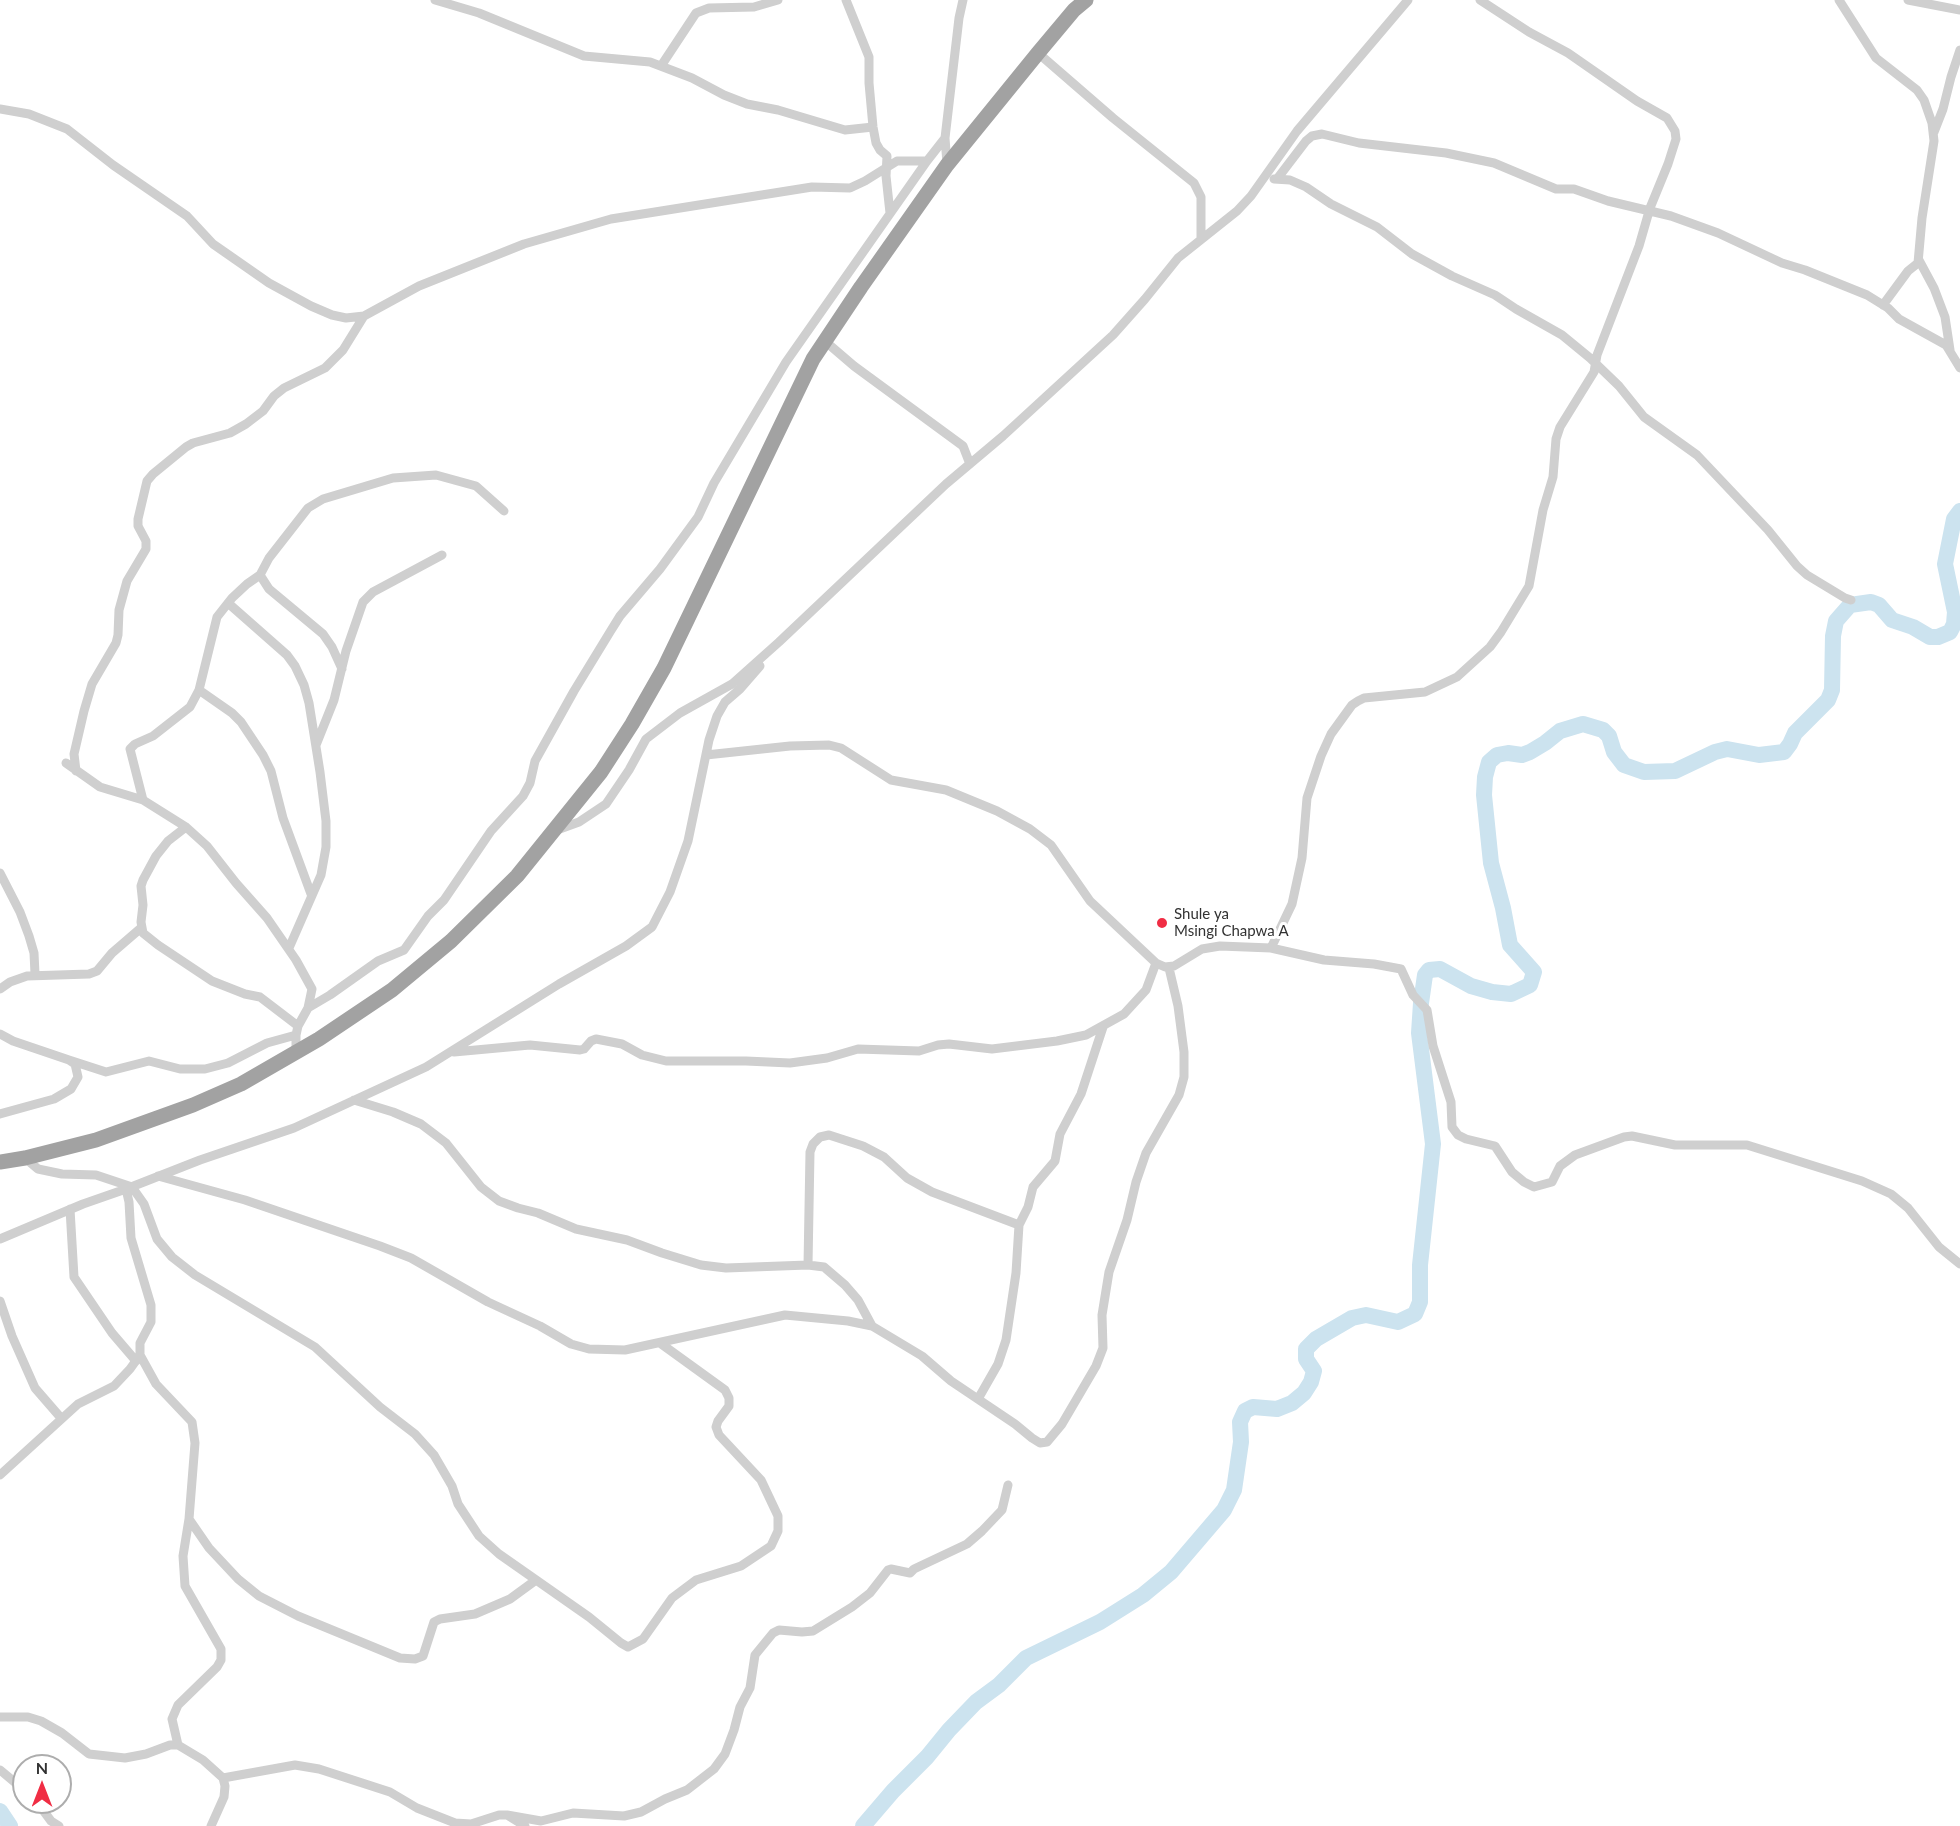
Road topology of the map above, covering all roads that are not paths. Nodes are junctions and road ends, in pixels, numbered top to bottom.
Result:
1 (435, 0) edge
2 (778, 0) edge
3 (846, 0) edge
4 (963, 0) edge
5 (1086, 0) edge
6 (1407, 0) edge
7 (1480, 0) edge
8 (1839, 0) edge
9 (1908, 0) edge
10 (1960, 10) edge
11 (1960, 50) edge
12 (1038, 52) junction
13 (661, 66) junction
14 (0, 109) edge
15 (873, 127) junction
16 (1933, 135) junction
17 (945, 138) junction
18 (927, 161) junction
19 (947, 165) junction
20 (886, 167) junction
21 (1277, 179) junction
22 (1263, 181) junction
23 (1649, 212) junction
24 (890, 213) junction
25 (1201, 239) junction
26 (1918, 260) junction
27 (1883, 305) junction
28 (364, 316) junction
29 (826, 342) junction
30 (1950, 350) junction
31 (1595, 364) junction
32 (1960, 368) edge
33 (970, 464) junction
34 (504, 511) dead end
35 (442, 555) dead end
36 (260, 575) junction
37 (1851, 600) dead end
38 (228, 603) junction
39 (775, 646) junction
40 (342, 669) junction
41 (199, 690) junction
42 (316, 747) junction
43 (706, 755) junction
44 (66, 763) dead end
45 (76, 771) junction
46 (143, 800) junction
47 (186, 827) junction
48 (555, 831) junction
49 (0, 873) edge
50 (311, 894) junction
51 (141, 928) junction
52 (289, 948) junction
53 (1271, 948) junction
54 (1156, 963) junction
55 (1169, 968) junction
56 (36, 974) junction
57 (0, 989) edge
58 (308, 1008) junction
59 (1103, 1027) junction
60 (297, 1030) junction
61 (0, 1034) edge
62 (296, 1052) junction
63 (450, 1053) junction
64 (69, 1060) junction
65 (354, 1100) junction
66 (0, 1113) edge
67 (25, 1158) junction
68 (0, 1162) edge
69 (158, 1176) junction
70 (129, 1188) junction
71 (70, 1209) junction
72 (1019, 1225) junction
73 (0, 1239) edge
74 (1960, 1264) edge
75 (808, 1265) junction
76 (0, 1301) edge
77 (872, 1326) junction
78 (660, 1343) junction
79 (138, 1358) junction
80 (978, 1399) junction
81 (61, 1418) junction
82 (0, 1475) edge
83 (1008, 1485) dead end
84 (189, 1520) junction
85 (536, 1580) junction
86 (0, 1716) edge
87 (178, 1745) junction
88 (0, 1770) edge
89 (223, 1778) junction
90 (12, 1780) edge
91 (46, 1814) edge
92 (507, 1815) junction
93 (59, 1826) edge
94 (211, 1826) edge
95 (525, 1826) edge

1 - 13 street
2 - 13 street
3 - 15 street
4 - 17 street
5 - 12 highway
6 - 22 street
7 - 23 street
8 - 16 street
9 - 10 street
11 - 16 street
12 - 19 highway
12 - 25 street
13 - 15 street
14 - 28 street
15 - 20 street
16 - 26 street
17 - 18 street
17 - 19 street
18 - 20 street
18 - 24 street
19 - 29 highway
20 - 24 street
20 - 28 street
21 - 22 street
21 - 23 street
21 - 31 street
22 - 25 street
23 - 27 street
23 - 31 street
24 - 58 street
25 - 33 street
26 - 27 street
26 - 30 street
27 - 30 street
28 - 45 street
29 - 33 street
29 - 48 highway
30 - 32 street
31 - 37 street
31 - 53 street
33 - 39 street
34 - 36 street
35 - 40 street
36 - 38 street
36 - 40 street
38 - 41 street
38 - 42 street
39 - 43 street
39 - 48 street
40 - 42 street
41 - 46 street
41 - 50 street
42 - 50 street
43 - 54 street
43 - 63 street
44 - 45 street
45 - 46 street
46 - 47 street
47 - 51 street
47 - 52 street
48 - 62 highway
49 - 56 street
50 - 52 street
51 - 56 street
51 - 60 street
52 - 58 street
53 - 55 street
53 - 74 street
54 - 55 street
54 - 59 street
55 - 80 street
56 - 57 street
58 - 60 street
59 - 63 street
59 - 72 street
60 - 62 street
60 - 64 street
61 - 64 street
62 - 67 highway
63 - 65 street
64 - 66 street
65 - 69 street
65 - 75 street
67 - 68 highway
67 - 70 street
69 - 70 street
69 - 78 street
70 - 71 street
70 - 79 street
70 - 85 street
71 - 73 street
71 - 79 street
72 - 75 street
72 - 80 street
75 - 77 street
76 - 81 street
77 - 78 street
77 - 80 street
78 - 85 street
79 - 81 street
79 - 84 street
81 - 82 street
83 - 92 street
84 - 85 street
84 - 87 street
86 - 87 street
87 - 89 street
88 - 90 street
89 - 92 street
89 - 94 street
91 - 93 street
92 - 95 street

